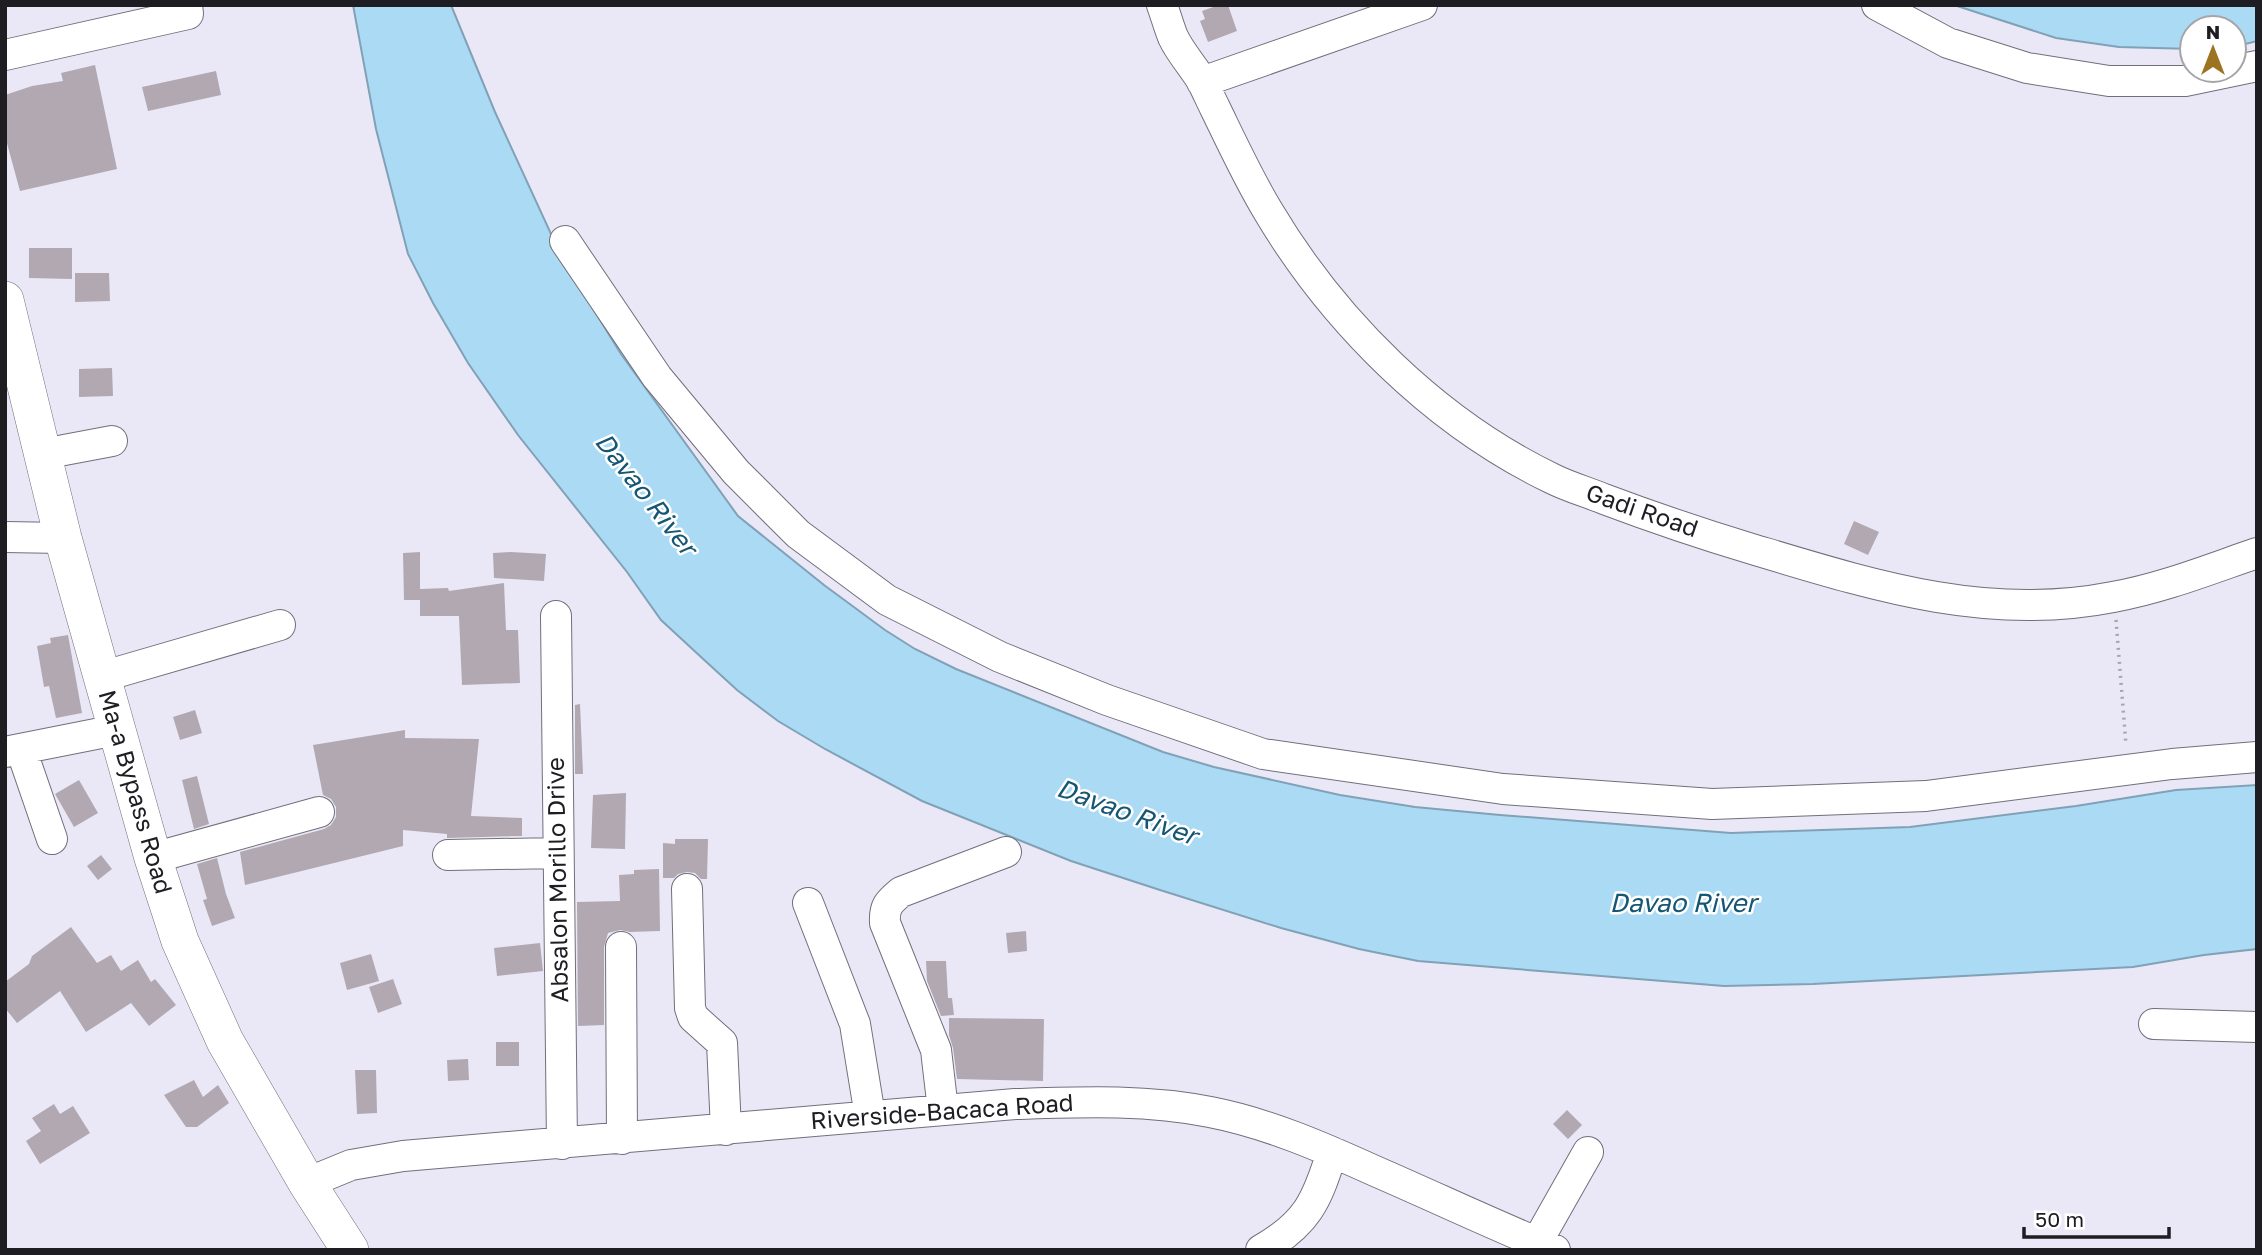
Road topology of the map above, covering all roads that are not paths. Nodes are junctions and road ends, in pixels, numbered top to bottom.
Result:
1 (187, 5) edge
2 (1162, 5) edge
3 (1422, 5) edge
4 (1877, 5) edge
5 (5, 55) edge
6 (2257, 66) edge
7 (1202, 82) junction
8 (565, 241) dead end
9 (7, 317) edge
10 (112, 441) dead end
11 (43, 454) junction
12 (5, 537) edge
13 (62, 538) junction
14 (2257, 553) edge
15 (556, 616) dead end
16 (280, 625) dead end
17 (101, 677) junction
18 (116, 730) junction
19 (13, 751) edge
20 (2257, 757) edge
21 (319, 812) dead end
22 (52, 839) dead end
23 (1006, 852) dead end
24 (557, 853) junction
25 (449, 855) dead end
26 (153, 858) junction
27 (687, 889) dead end
28 (808, 903) dead end
29 (621, 947) dead end
30 (2154, 1024) dead end
31 (2257, 1027) edge
32 (943, 1110) junction
33 (870, 1116) junction
34 (726, 1130) junction
35 (622, 1139) junction
36 (562, 1144) junction
37 (1332, 1152) junction
38 (1588, 1152) dead end
39 (307, 1183) junction
40 (1499, 1239) edge
41 (1546, 1246) edge
42 (349, 1250) edge
43 (1261, 1250) edge

1 - 5 street
2 - 7 street, Gadi Road
3 - 7 street
4 - 6 street
7 - 14 street, Gadi Road
8 - 20 street
9 - 11 main road, Ma-a Bypass Road
10 - 11 street
11 - 13 main road, Ma-a Bypass Road
12 - 13 street
13 - 17 main road, Ma-a Bypass Road
15 - 24 street, Absalon Morillo Drive
16 - 17 street
17 - 18 main road, Ma-a Bypass Road
18 - 19 street
18 - 26 main road, Ma-a Bypass Road
19 - 22 street
21 - 26 street
23 - 32 street
24 - 25 street
24 - 36 street, Absalon Morillo Drive
26 - 39 main road, Ma-a Bypass Road
27 - 34 street
28 - 33 street
29 - 35 street
30 - 31 street
32 - 33 street, Riverside-Bacaca Road
32 - 37 street, Riverside-Bacaca Road
33 - 34 street, Riverside-Bacaca Road
34 - 35 street, Riverside-Bacaca Road
35 - 36 street, Riverside-Bacaca Road
36 - 39 street, Riverside-Bacaca Road
37 - 40 street, Riverside-Bacaca Road
37 - 43 street
38 - 41 street
39 - 42 main road, Ma-a Bypass Road
40 - 41 street, Riverside-Bacaca Road

